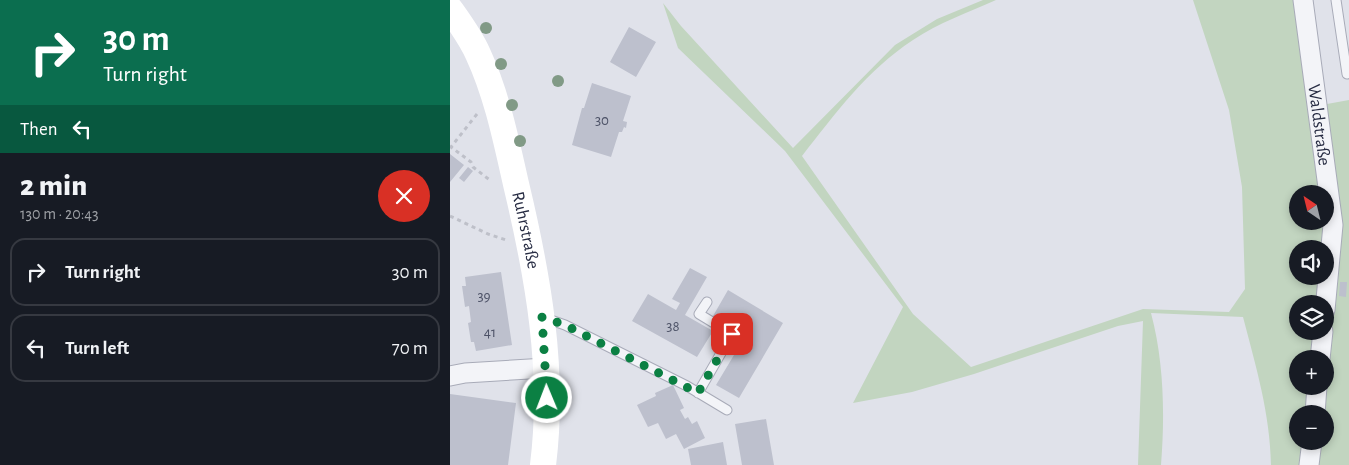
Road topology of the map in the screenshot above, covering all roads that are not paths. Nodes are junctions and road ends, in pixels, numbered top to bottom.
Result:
1 (1303, 0) edge
2 (1336, 0) edge
3 (450, 9) edge
4 (1346, 74) dead end
5 (1327, 295) edge
6 (707, 302) dead end
7 (542, 317) junction
8 (546, 368) junction
9 (450, 376) edge
10 (698, 393) junction
11 (727, 410) dead end
12 (1311, 450) edge
13 (543, 465) edge
14 (1310, 465) edge

1 - 5 street, Waldstraße
2 - 4 lane
3 - 7 street, Ruhrstraße
6 - 10 lane
7 - 8 street, Ruhrstraße
7 - 10 lane
8 - 9 street
8 - 13 street, Ruhrstraße
10 - 11 lane
12 - 14 street

